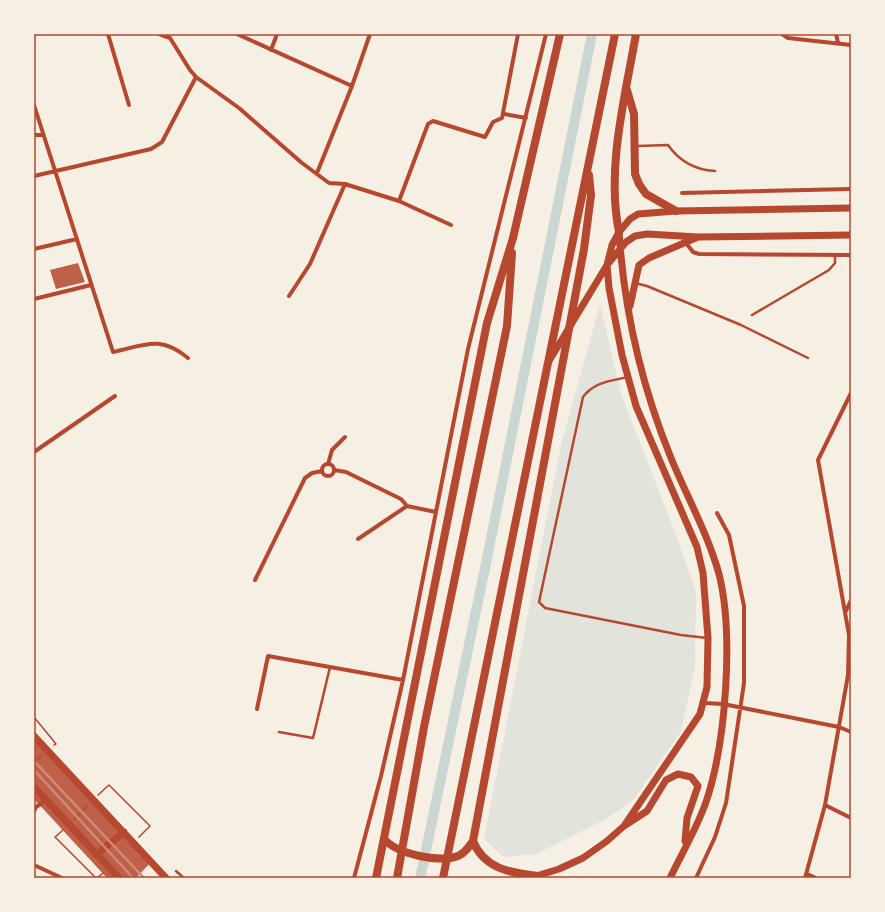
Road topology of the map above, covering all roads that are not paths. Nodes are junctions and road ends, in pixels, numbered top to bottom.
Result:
1 (108, 34) edge
2 (160, 34) edge
3 (173, 34) edge
4 (237, 34) edge
5 (277, 34) edge
6 (370, 34) edge
7 (518, 34) edge
8 (546, 34) edge
9 (560, 34) edge
10 (615, 34) edge
11 (636, 34) edge
12 (782, 34) edge
13 (836, 34) edge
14 (170, 38) junction
15 (838, 43) junction
16 (851, 45) edge
17 (272, 50) junction
18 (196, 76) junction
19 (352, 86) junction
20 (626, 87) junction
21 (34, 105) edge
22 (129, 105) dead end
23 (504, 114) junction
24 (526, 118) junction
25 (43, 134) junction
26 (34, 135) edge
27 (634, 146) junction
28 (588, 166) junction
29 (55, 171) junction
30 (716, 171) dead end
31 (317, 174) junction
32 (34, 176) edge
33 (345, 184) junction
34 (851, 189) edge
35 (682, 193) dead end
36 (399, 201) junction
37 (851, 208) edge
38 (676, 211) junction
39 (451, 225) dead end
40 (619, 232) junction
41 (851, 235) edge
42 (698, 237) junction
43 (514, 238) junction
44 (77, 239) junction
45 (686, 243) junction
46 (620, 248) junction
47 (34, 249) edge
48 (851, 255) edge
49 (835, 256) junction
50 (607, 265) junction
51 (635, 283) junction
52 (91, 286) junction
53 (289, 296) dead end
54 (34, 299) edge
55 (629, 310) junction
56 (752, 315) dead end
57 (570, 326) junction
58 (188, 358) dead end
59 (808, 358) dead end
60 (545, 368) junction
61 (628, 377) junction
62 (851, 393) edge
63 (115, 396) dead end
64 (345, 437) dead end
65 (34, 452) edge
66 (328, 464) junction
67 (334, 470) junction
68 (322, 471) junction
69 (407, 506) junction
70 (436, 512) junction
71 (717, 513) dead end
72 (358, 538) dead end
73 (255, 580) dead end
74 (851, 600) edge
75 (845, 611) junction
76 (708, 638) junction
77 (330, 667) junction
78 (403, 680) junction
79 (705, 703) junction
80 (724, 704) junction
81 (740, 708) junction
82 (257, 710) dead end
83 (839, 727) junction
84 (279, 732) dead end
85 (851, 732) edge
86 (34, 736) edge
87 (34, 787) edge
88 (45, 801) junction
89 (825, 805) junction
90 (34, 812) edge
91 (851, 818) edge
92 (624, 826) junction
93 (124, 832) junction
94 (384, 839) junction
95 (474, 841) junction
96 (685, 845) junction
97 (96, 855) junction
98 (34, 865) edge
99 (176, 871) dead end
100 (806, 876) edge
101 (534, 877) edge
102 (62, 878) edge
103 (119, 878) edge
104 (166, 878) edge
105 (184, 878) edge
106 (354, 878) edge
107 (376, 878) edge
108 (397, 878) edge
109 (443, 878) edge
110 (670, 878) edge
111 (696, 878) edge
112 (816, 878) edge

1 - 22 street
2 - 14 street
3 - 14 street
4 - 17 street
5 - 17 street
6 - 19 street
7 - 23 street
8 - 24 street
9 - 43 highway
10 - 28 highway
11 - 20 highway
12 - 15 street
13 - 15 street
14 - 18 street
15 - 16 street
17 - 19 street
18 - 29 street
18 - 31 street
19 - 31 street
20 - 27 highway
20 - 40 highway
21 - 25 street
23 - 24 street
23 - 36 street
24 - 70 street
25 - 26 street
25 - 29 street
27 - 30 lane
27 - 38 highway
28 - 57 highway
28 - 60 highway
29 - 32 street
29 - 44 street
31 - 33 street
33 - 36 street
33 - 53 street
34 - 35 street
36 - 39 street
37 - 38 main road
38 - 40 main road
40 - 46 main road
40 - 50 main road
41 - 42 main road
42 - 45 main road
42 - 46 main road
43 - 94 highway
43 - 108 highway
44 - 47 street
44 - 52 street
45 - 49 street
45 - 51 main road
46 - 50 main road
46 - 55 main road
48 - 49 street
49 - 56 lane
50 - 57 main road
50 - 61 main road
51 - 55 main road
51 - 59 lane
52 - 54 street
52 - 58 street
55 - 80 main road
57 - 60 main road
57 - 95 highway
60 - 109 highway
61 - 76 main road
61 - 76 lane
62 - 75 street
63 - 65 street
64 - 66 street
66 - 67 street
66 - 68 street
67 - 68 street
67 - 69 street
68 - 73 street
69 - 70 street
69 - 72 street
70 - 78 street
71 - 81 street
74 - 75 street
75 - 83 street
76 - 79 main road
77 - 78 street
77 - 82 street
77 - 84 lane
78 - 106 street
79 - 80 street
79 - 92 main road
80 - 81 street
80 - 96 main road
81 - 83 street
81 - 111 street
83 - 85 street
83 - 89 street
86 - 93 main road
87 - 88 main road
88 - 90 street
88 - 97 main road
89 - 91 street
89 - 100 street
92 - 96 main road
92 - 101 main road
93 - 97 main road
93 - 104 main road
94 - 95 highway
94 - 107 highway
95 - 101 highway
96 - 110 main road
97 - 103 main road
98 - 102 street
99 - 105 lane
100 - 112 street

